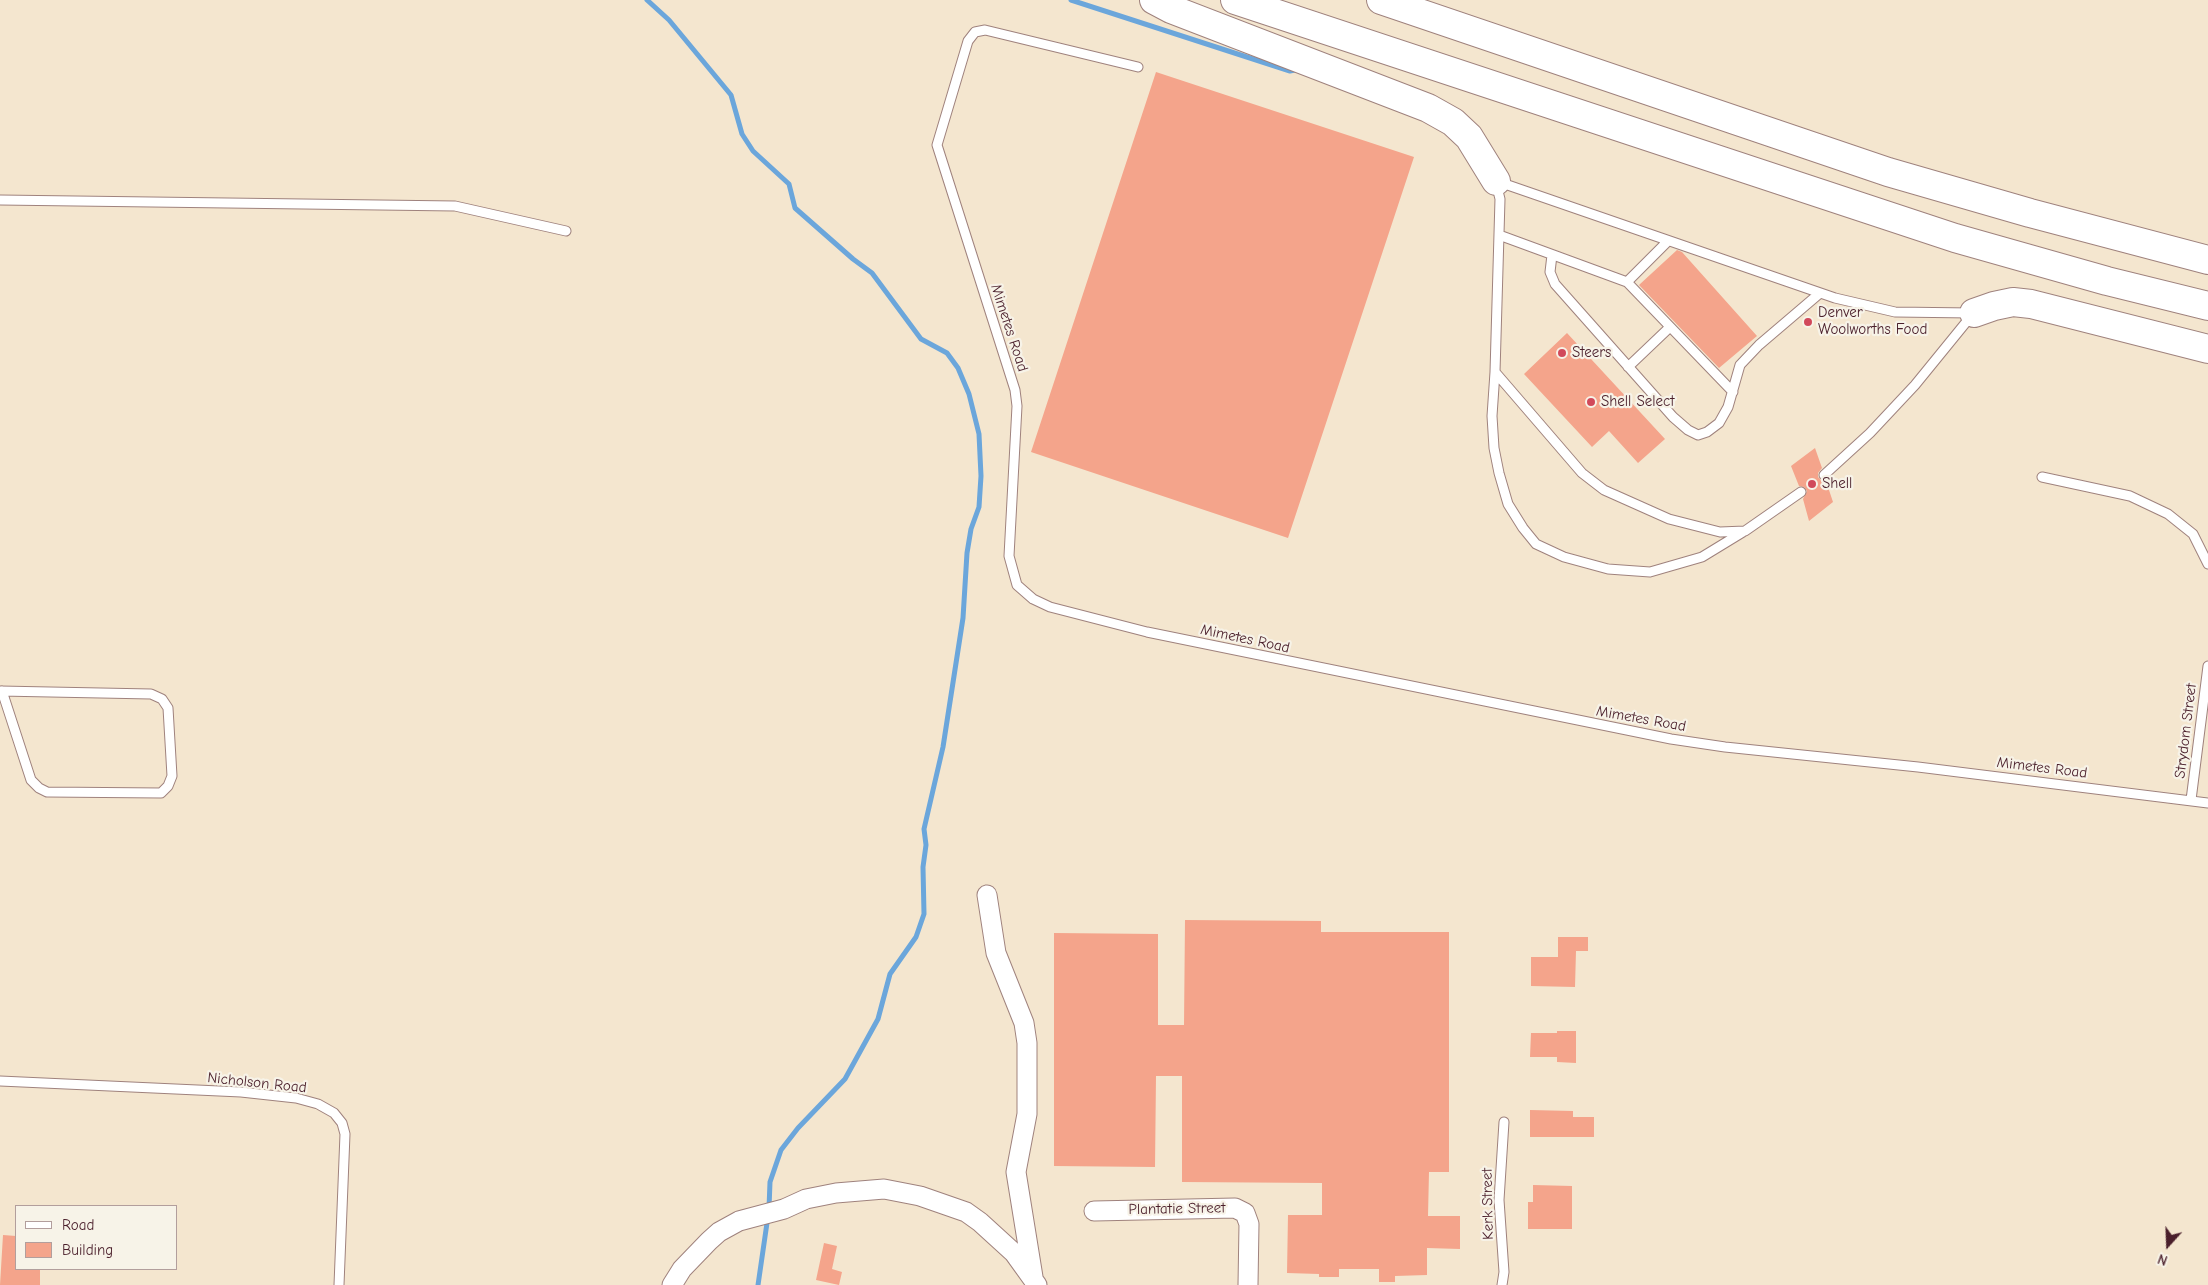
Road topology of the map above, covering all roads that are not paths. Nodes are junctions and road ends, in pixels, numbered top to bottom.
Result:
1 (1154, 0) edge
2 (1235, 0) edge
3 (1381, 0) edge
4 (1138, 67) dead end
5 (1496, 181) junction
6 (0, 200) edge
7 (566, 231) dead end
8 (1499, 236) junction
9 (1668, 241) junction
10 (1552, 255) junction
11 (2208, 260) edge
12 (1627, 282) junction
13 (1820, 293) junction
14 (2208, 306) edge
15 (1974, 313) junction
16 (1670, 327) junction
17 (2208, 349) edge
18 (1628, 367) junction
19 (1495, 372) junction
20 (1732, 392) junction
21 (1824, 475) dead end
22 (2042, 477) dead end
23 (1800, 492) dead end
24 (1746, 531) junction
25 (2208, 564) edge
26 (2208, 666) edge
27 (1, 691) edge
28 (2191, 800) junction
29 (2208, 803) edge
30 (987, 895) dead end
31 (0, 1081) edge
32 (1504, 1122) dead end
33 (1094, 1211) dead end
34 (1035, 1281) edge
35 (339, 1285) edge
36 (672, 1285) edge
37 (1248, 1285) edge
38 (1502, 1285) edge

1 - 5 highway
2 - 14 highway
3 - 11 highway
4 - 28 lane, Mimetes Road
5 - 8 lane
5 - 9 lane
6 - 7 lane
8 - 10 lane
8 - 19 lane
9 - 12 lane
9 - 13 lane
10 - 12 lane
10 - 18 lane
12 - 16 lane
13 - 15 lane
13 - 20 lane
15 - 17 highway
15 - 21 lane
16 - 18 lane
16 - 20 lane
18 - 20 lane
19 - 24 lane
19 - 24 lane
22 - 25 lane
23 - 24 lane
26 - 28 lane, Strydom Street
27 - 27 lane
28 - 29 lane, Mimetes Road
30 - 34 street
31 - 35 lane, Nicholson Road
32 - 38 lane, Kerk Street
33 - 37 street, Plantatie Street
34 - 36 street

